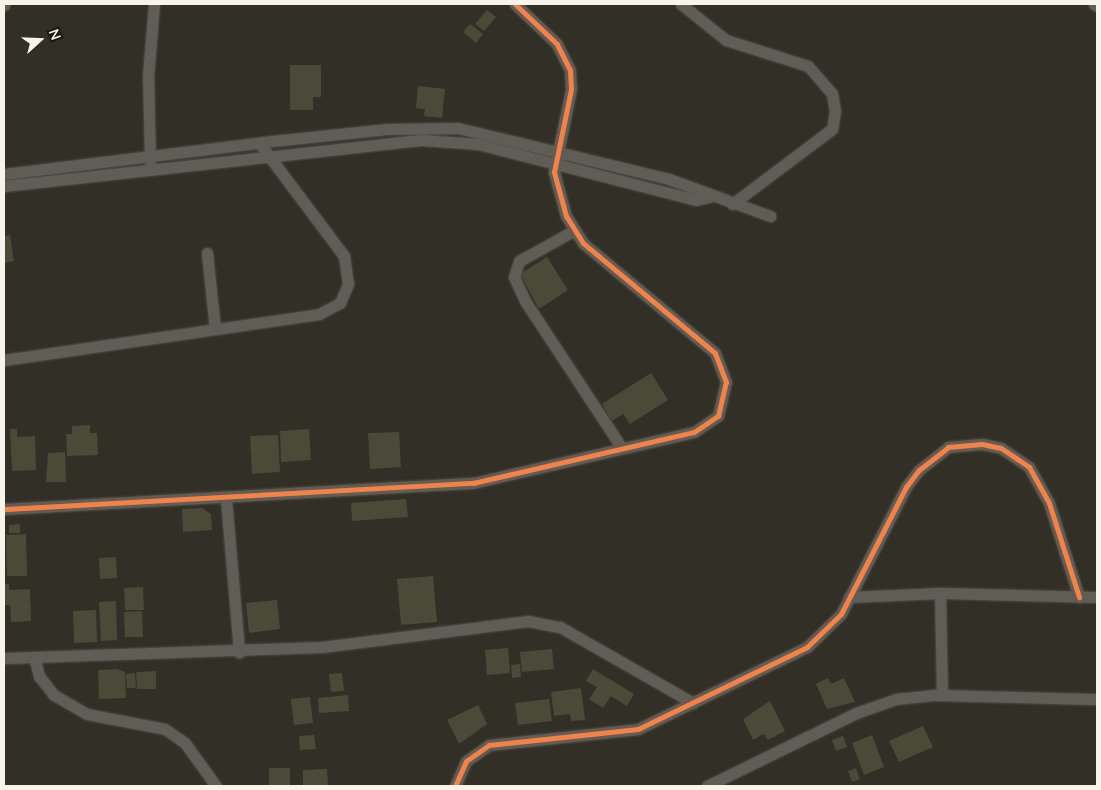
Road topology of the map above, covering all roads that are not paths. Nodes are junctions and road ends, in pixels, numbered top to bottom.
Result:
1 (154, 4) edge
2 (515, 4) edge
3 (681, 4) edge
4 (1094, 4) edge
5 (1097, 6) edge
6 (263, 142) junction
7 (557, 150) junction
8 (264, 154) junction
9 (150, 156) junction
10 (556, 162) junction
11 (151, 168) junction
12 (4, 174) edge
13 (4, 186) edge
14 (709, 197) junction
15 (732, 204) junction
16 (770, 216) dead end
17 (574, 232) junction
18 (208, 253) dead end
19 (214, 329) junction
20 (4, 360) edge
21 (622, 448) junction
22 (226, 499) junction
23 (4, 509) edge
24 (940, 593) junction
25 (850, 597) junction
26 (1079, 597) junction
27 (1097, 597) edge
28 (239, 652) junction
29 (34, 657) junction
30 (4, 658) edge
31 (942, 695) junction
32 (1097, 699) edge
33 (694, 703) junction
34 (216, 786) edge
35 (455, 786) edge
36 (707, 786) edge

1 - 9 street
2 - 7 street
3 - 15 street
4 - 5 street
6 - 7 street
6 - 8 street
6 - 9 street
7 - 10 street
7 - 14 street
8 - 10 street
8 - 11 street
8 - 19 street
9 - 11 street
9 - 12 street
10 - 14 street
10 - 17 street
11 - 13 street
14 - 15 street
15 - 16 street
17 - 21 street
17 - 21 street
18 - 19 street
19 - 20 street
21 - 22 street
22 - 23 street
22 - 28 street
24 - 25 street
24 - 26 street
24 - 31 street
25 - 26 street
25 - 33 street
26 - 27 street
28 - 29 street
28 - 33 street
29 - 30 street
29 - 34 street
31 - 32 street
31 - 36 street
33 - 35 street

